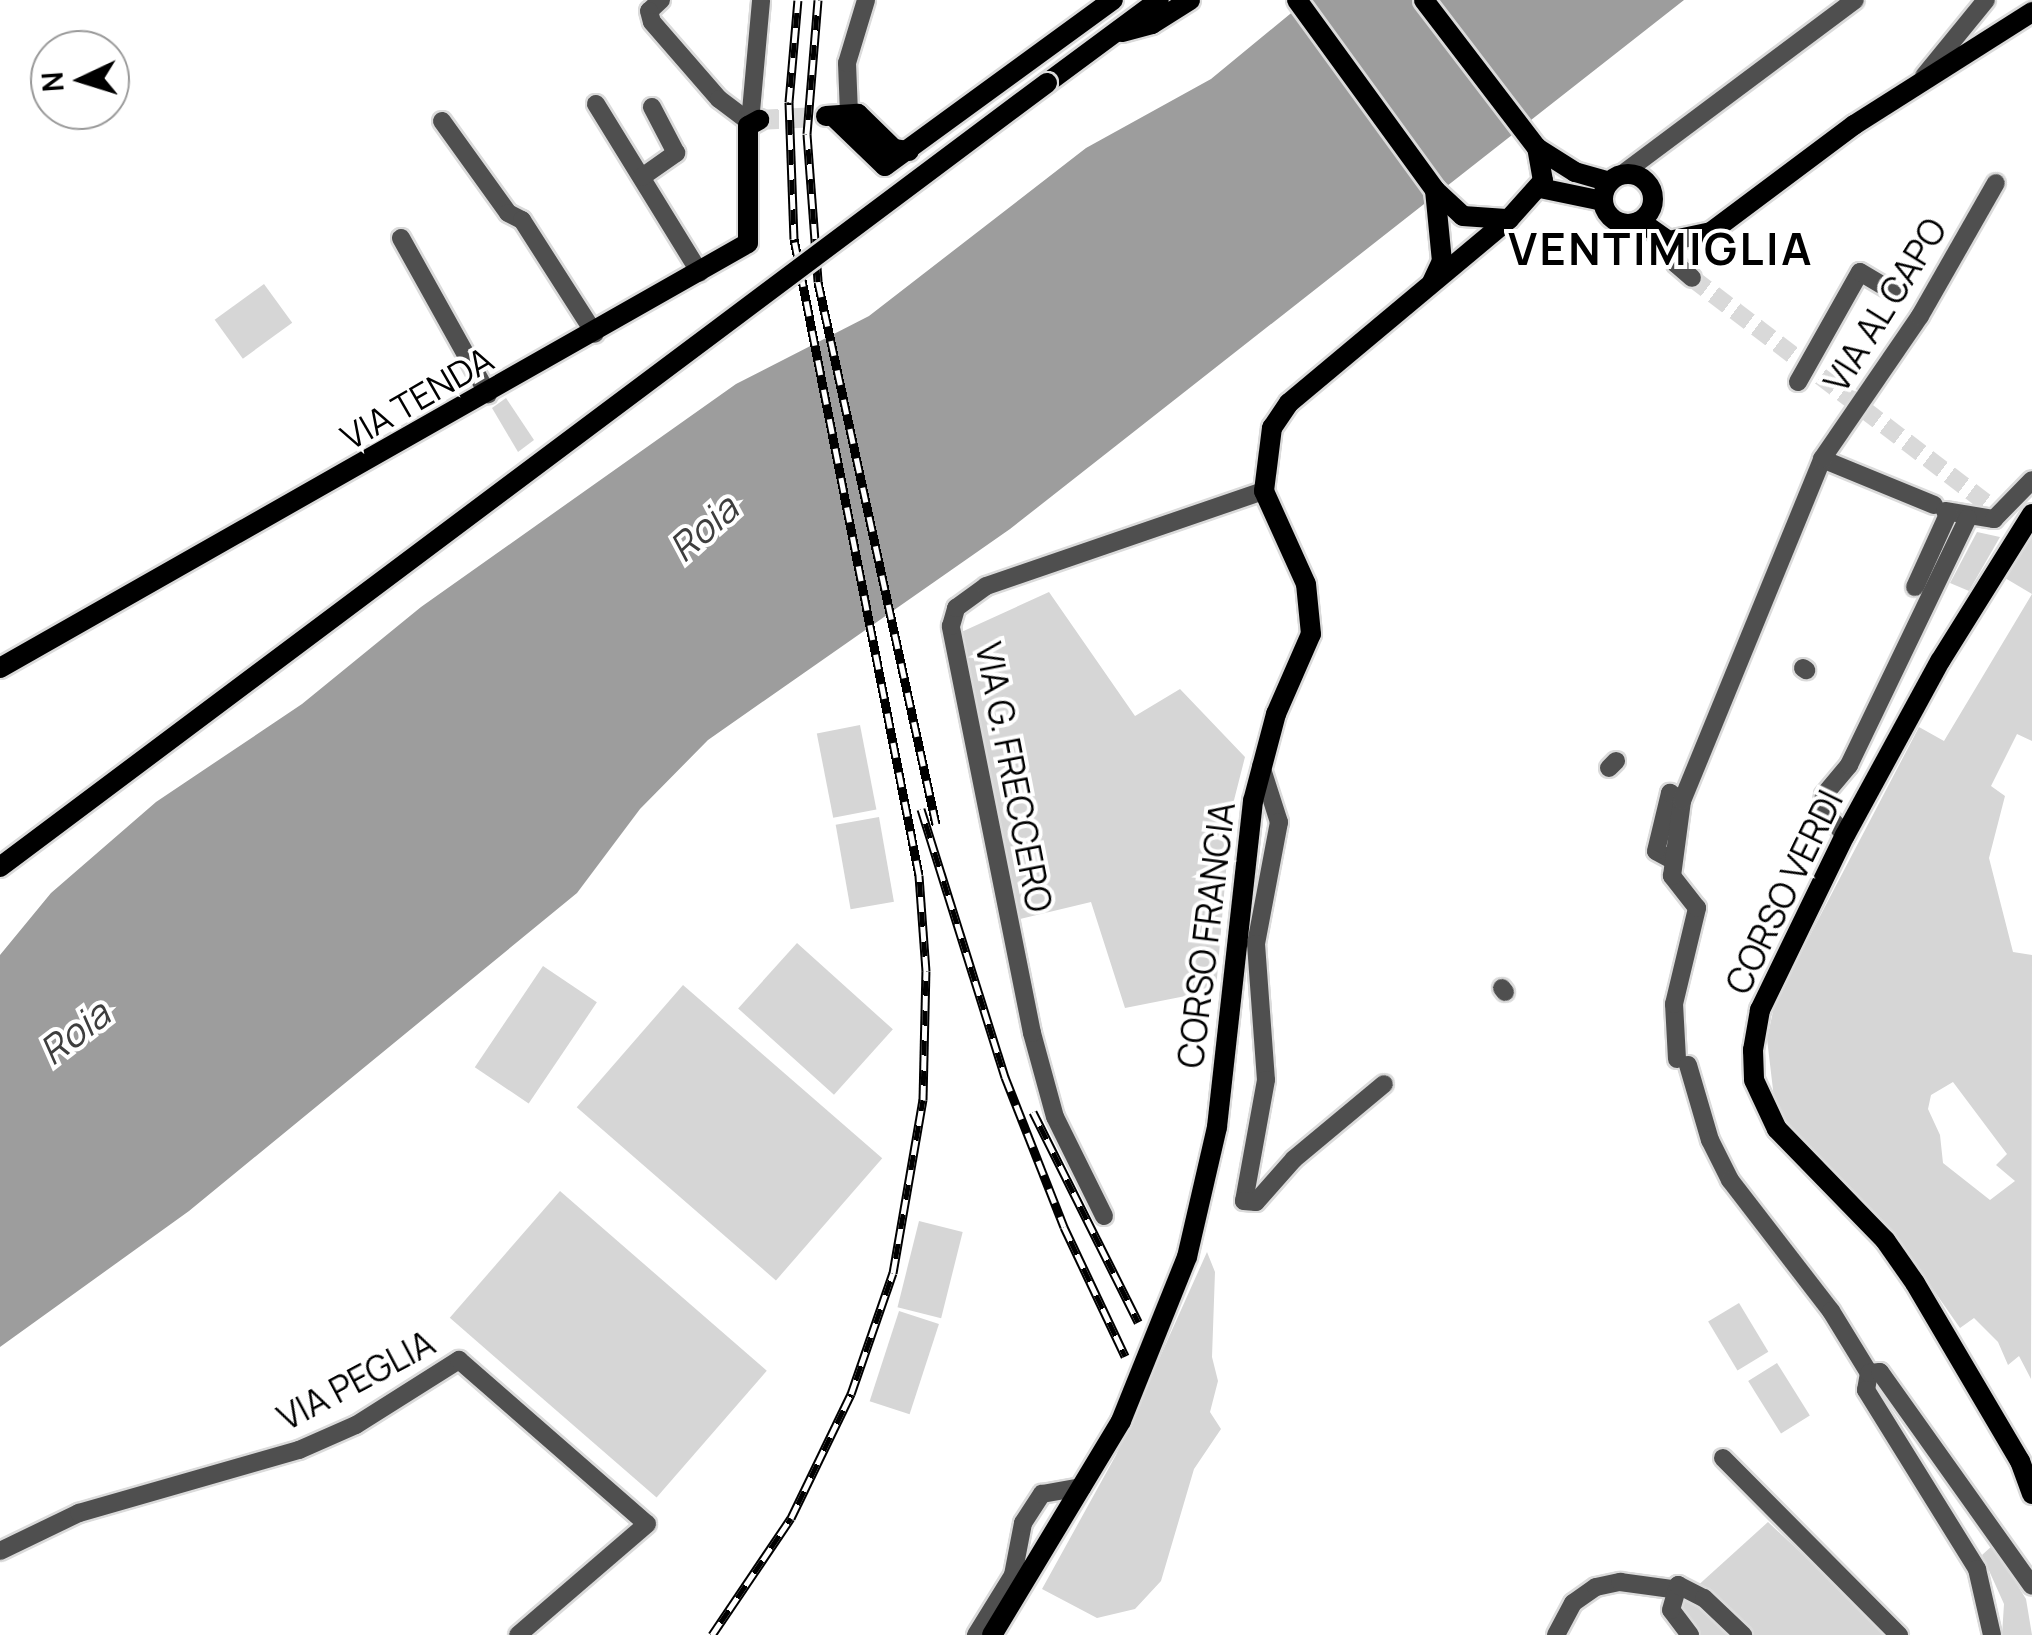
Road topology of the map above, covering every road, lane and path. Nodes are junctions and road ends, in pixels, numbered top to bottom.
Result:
1 (660, 0) edge
2 (760, 0) edge
3 (866, 0) edge
4 (1113, 0) edge
5 (1159, 0) edge
6 (1190, 0) edge
7 (1282, 0) edge
8 (1296, 0) edge
9 (1424, 0) edge
10 (1855, 0) edge
11 (1986, 0) edge
12 (2032, 12) edge
13 (1111, 35) junction
14 (1331, 55) junction
15 (1920, 81) junction
16 (596, 104) dead end
17 (652, 106) dead end
18 (834, 115) joint
19 (442, 121) dead end
20 (754, 121) junction
21 (1538, 148) junction
22 (642, 177) junction
23 (1996, 184) dead end
24 (1611, 186) junction
25 (1540, 188) junction
26 (1434, 190) junction
27 (1509, 219) junction
28 (1640, 221) junction
29 (401, 238) dead end
30 (1669, 241) junction
31 (700, 273) junction
32 (1692, 278) tunnel mouth
33 (1432, 283) junction
34 (1897, 294) dead end
35 (596, 334) junction
36 (1798, 382) dead end
37 (488, 394) junction
38 (1822, 459) junction
39 (2032, 480) edge
40 (1264, 491) junction
41 (1943, 509) junction
42 (2032, 514) edge
43 (1968, 518) junction
44 (1916, 586) dead end
45 (0, 668) edge
46 (1261, 766) junction
47 (1846, 835) junction
48 (0, 866) edge
49 (1384, 1084) dead end
50 (1104, 1216) dead end
51 (1869, 1373) junction
52 (1723, 1458) dead end
53 (1082, 1486) junction
54 (2032, 1494) edge
55 (0, 1551) edge
56 (2032, 1586) edge
57 (1672, 1589) junction
58 (518, 1635) edge
59 (976, 1635) edge
60 (992, 1635) edge
61 (1556, 1635) edge
62 (1690, 1635) edge
63 (1743, 1635) edge
64 (1898, 1635) edge
65 (1992, 1635) edge

1 - 20 street
2 - 20 street
3 - 18 street
4 - 18 main road
5 - 13 main road
6 - 13 main road
7 - 14 main road
8 - 14 main road
9 - 21 main road
10 - 24 street
11 - 15 street
12 - 15 main road
13 - 48 main road, bridge
14 - 26 main road
15 - 30 main road
16 - 22 street
17 - 22 street
19 - 35 street
20 - 31 main road, VIA TENDA
21 - 24 main road
21 - 25 main road
22 - 31 street
23 - 38 street, VIA AL CAPO
24 - 25 main road
24 - 28 main road
24 - 28 main road
25 - 27 main road
26 - 27 main road
26 - 33 main road
27 - 33 main road
28 - 30 main road
29 - 37 street
30 - 32 street
31 - 35 main road, VIA TENDA
33 - 40 main road
34 - 36 street
35 - 37 main road, VIA TENDA
37 - 45 main road, VIA TENDA
38 - 41 street
38 - 51 street, VIA AL CAPO
39 - 43 street
40 - 46 main road, CORSO FRANCIA
40 - 50 street, VIA G. FRECCERO
41 - 43 street
41 - 44 street
42 - 47 main road, CORSO VERDI
43 - 47 street
46 - 49 street
46 - 53 main road, CORSO FRANCIA
47 - 54 main road, CORSO VERDI
51 - 56 street
51 - 65 street
52 - 64 street
53 - 59 street
53 - 60 main road, CORSO FRANCIA
55 - 58 street, VIA PEGLIA
57 - 61 street
57 - 62 street
57 - 63 street

